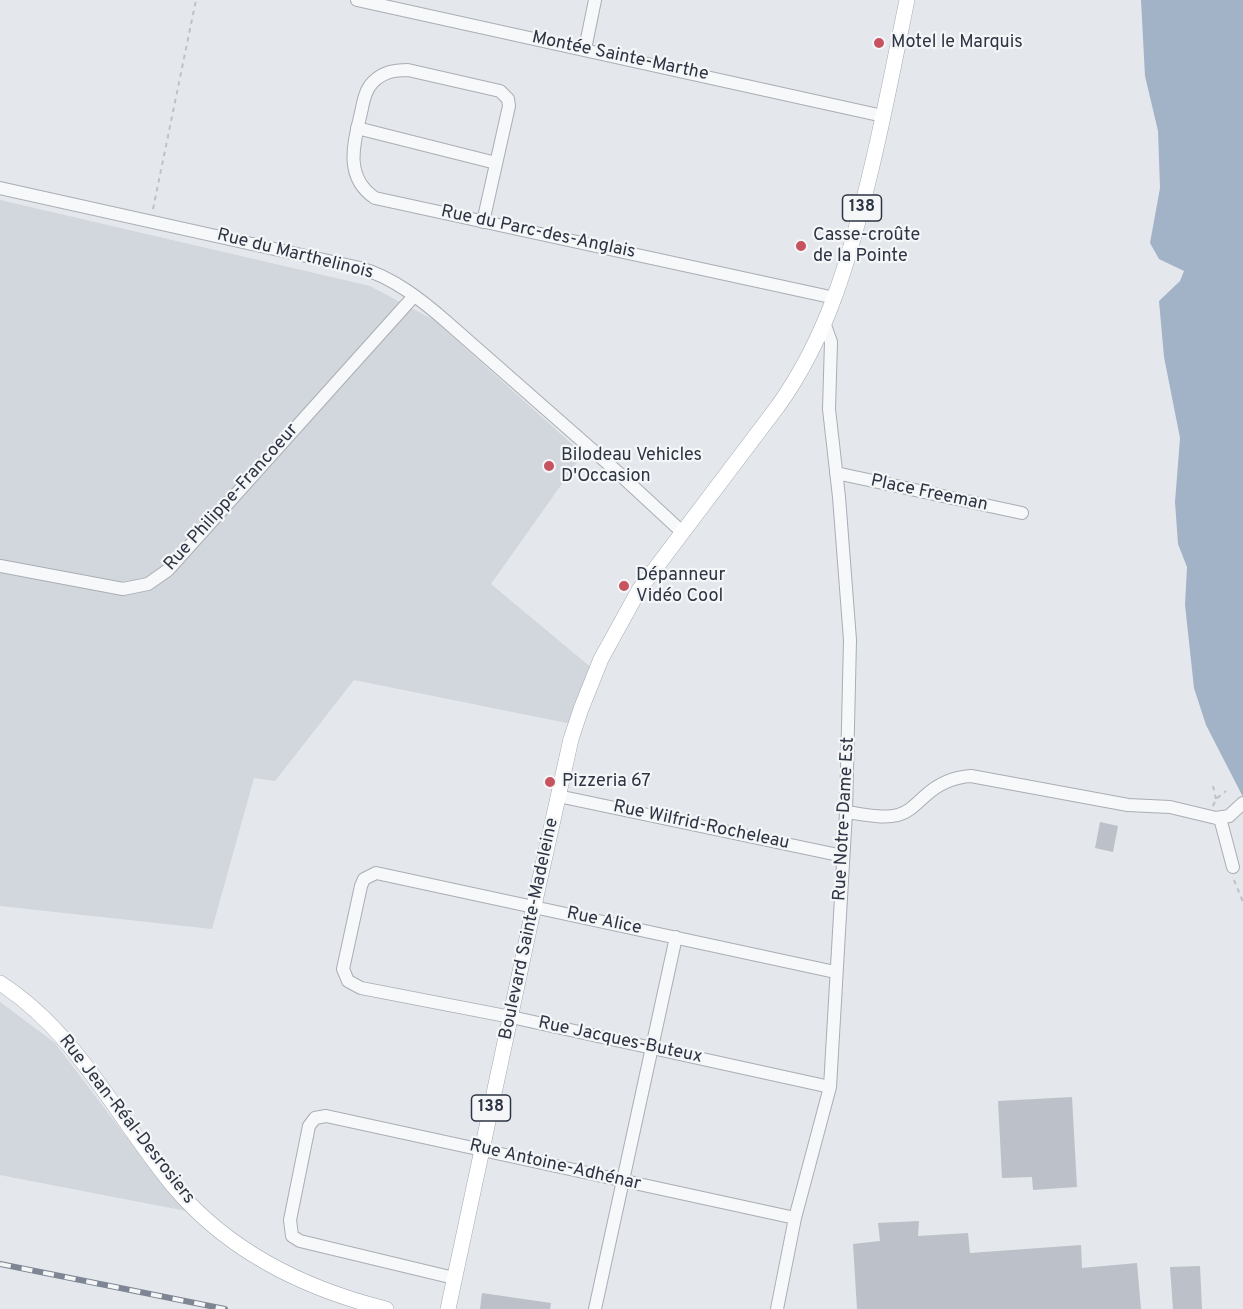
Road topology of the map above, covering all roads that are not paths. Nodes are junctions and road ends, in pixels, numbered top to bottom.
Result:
1 (357, 0) edge
2 (595, 0) edge
3 (907, 0) edge
4 (585, 50) junction
5 (883, 116) junction
6 (357, 128) junction
7 (496, 163) junction
8 (0, 188) edge
9 (483, 222) junction
10 (414, 297) junction
11 (835, 298) junction
12 (825, 325) junction
13 (836, 473) junction
14 (1022, 513) dead end
15 (681, 531) junction
16 (0, 566) edge
17 (558, 796) junction
18 (1243, 803) edge
19 (846, 812) junction
20 (1220, 818) junction
21 (843, 856) junction
22 (1233, 865) road end
23 (534, 908) junction
24 (676, 937) junction
25 (835, 972) junction
26 (344, 975) joint
27 (0, 982) edge
28 (511, 1017) junction
29 (652, 1048) junction
30 (830, 1087) junction
31 (483, 1149) junction
32 (623, 1182) junction
33 (795, 1218) junction
34 (454, 1278) junction
35 (386, 1309) edge
36 (448, 1309) edge
37 (595, 1309) edge
38 (777, 1309) edge

1 - 4 street, Montée Sainte-Marthe
2 - 4 street
3 - 5 main road, 138
4 - 5 street, Montée Sainte-Marthe
5 - 11 main road, 138
6 - 7 street
6 - 7 street, Rue du Parc-des-Anglais
6 - 9 street, Rue du Parc-des-Anglais
7 - 9 street
8 - 10 street, Rue du Marthelinois
9 - 11 street, Rue du Parc-des-Anglais
10 - 15 street, Rue du Marthelinois
10 - 16 street, Rue Philippe-Francoeur
11 - 12 main road, Boulevard Sainte-Madeleine / 138
12 - 13 street, Rue Notre-Dame Est
12 - 15 main road, Boulevard Sainte-Madeleine / 138
13 - 14 street, Place Freeman
13 - 19 street, Rue Notre-Dame Est
15 - 17 main road, Boulevard Sainte-Madeleine / 138
17 - 21 street, Rue Wilfrid-Rocheleau
17 - 23 main road, Boulevard Sainte-Madeleine / 138
18 - 20 street
19 - 20 street
19 - 21 street, Rue Notre-Dame Est
20 - 22 street
21 - 25 street, Rue Notre-Dame Est
23 - 24 street, Rue Alice
23 - 26 street, Rue Alice
23 - 28 main road, Boulevard Sainte-Madeleine / 138
24 - 25 street, Rue Alice
24 - 29 street
25 - 30 street, Rue Notre-Dame Est
26 - 28 street, Rue Jacques-Buteux
27 - 35 main road, Rue Jean-Réal-Desrosiers
28 - 29 street, Rue Jacques-Buteux
28 - 31 main road, Boulevard Sainte-Madeleine / 138
29 - 30 street, Rue Jacques-Buteux
29 - 32 street
30 - 33 street, Rue Notre-Dame Est
31 - 32 street, Rue Antoine-Adhénar
31 - 34 main road, Boulevard Sainte-Madeleine / 138
31 - 34 street, Rue Antoine-Adhénar
32 - 33 street, Rue Antoine-Adhénar
32 - 37 street
33 - 38 street, Rue Notre-Dame Est
34 - 36 main road, Boulevard Sainte-Madeleine / 138

